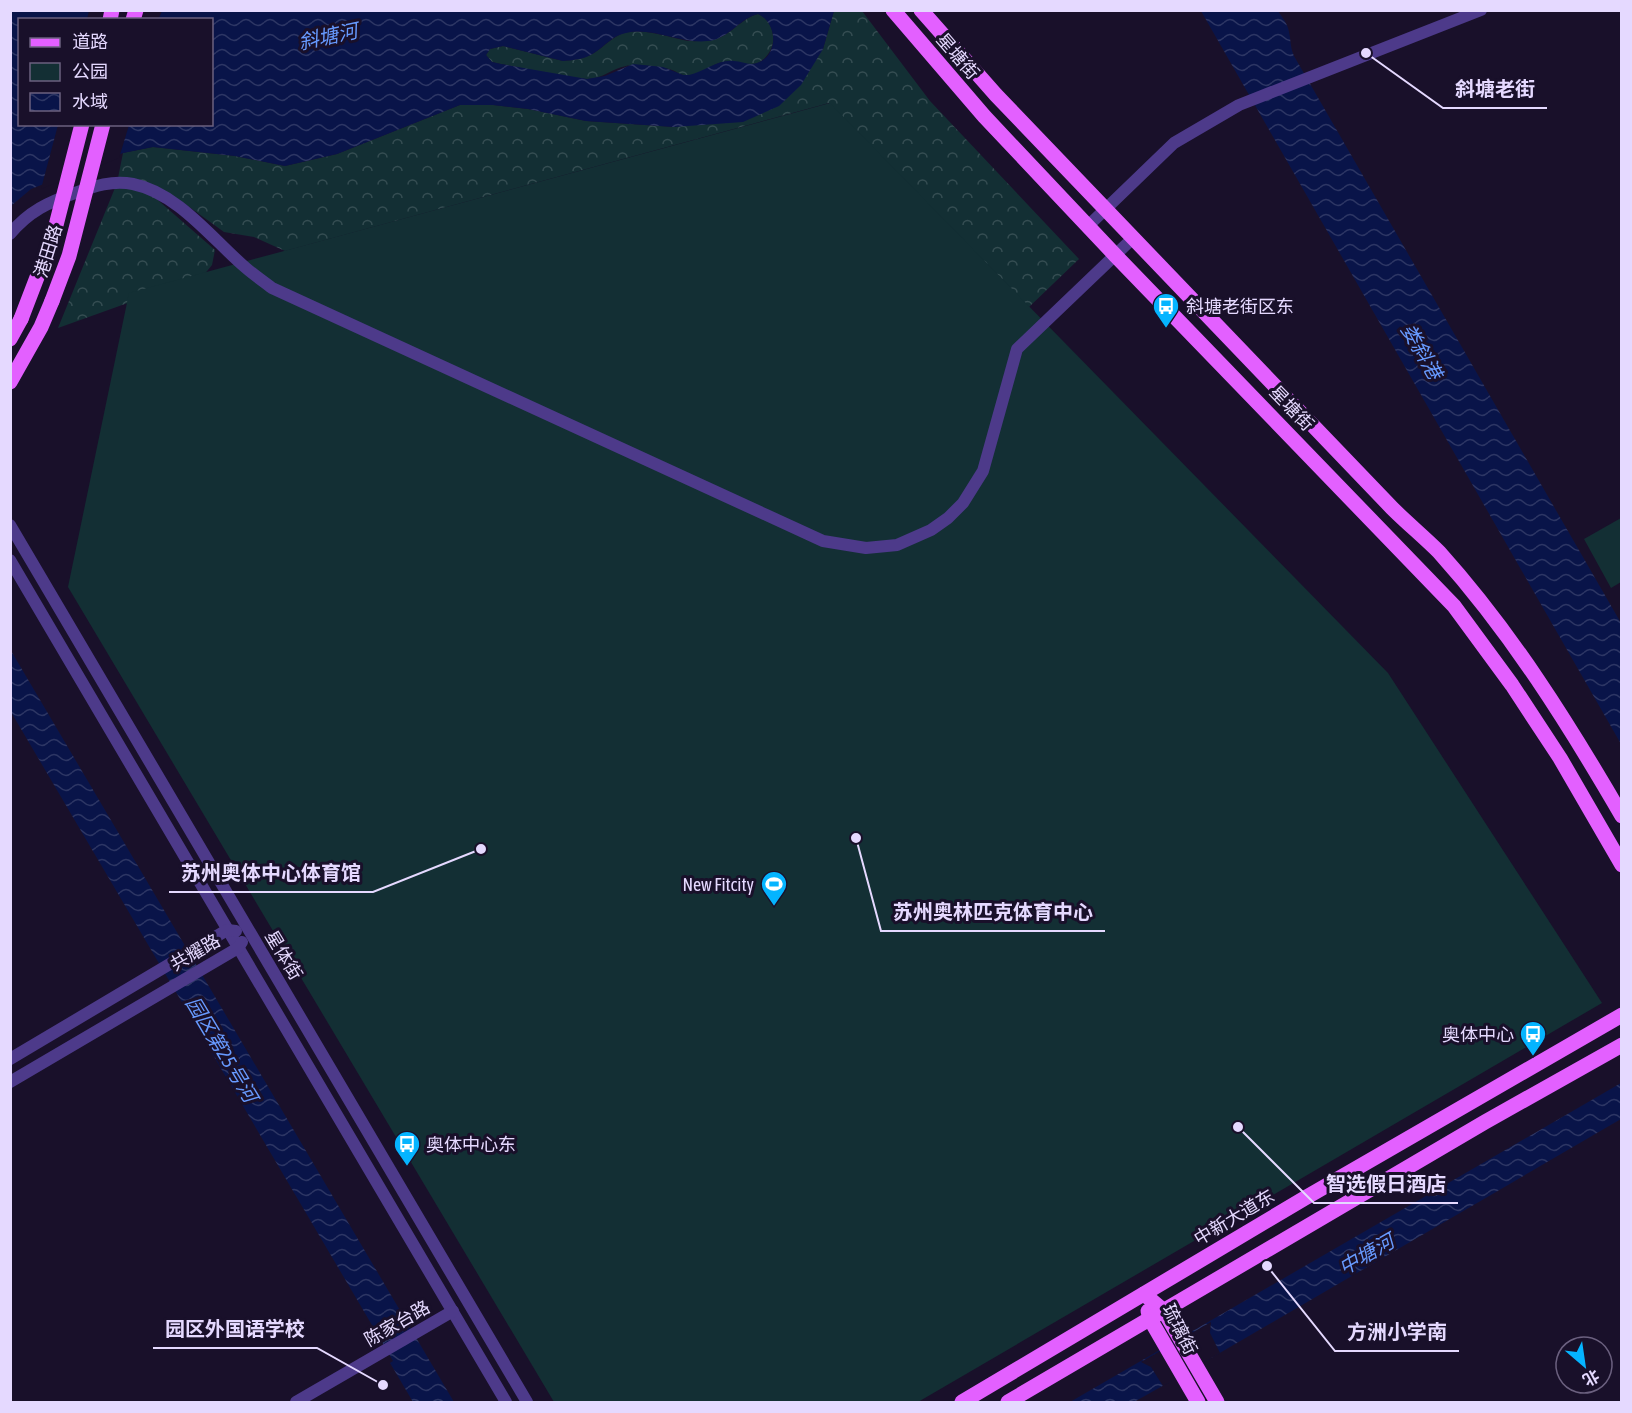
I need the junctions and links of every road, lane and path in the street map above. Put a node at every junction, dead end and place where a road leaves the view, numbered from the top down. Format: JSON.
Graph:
{"nodes":[{"id":1,"x":893,"y":10,"type":"edge"},
{"id":2,"x":1481,"y":10,"type":"edge"},
{"id":3,"x":925,"y":15,"type":"edge"},
{"id":4,"x":81,"y":126,"type":"edge"},
{"id":5,"x":102,"y":126,"type":"edge"},
{"id":6,"x":1106,"y":210,"type":"junction"},
{"id":7,"x":1088,"y":226,"type":"junction"},
{"id":8,"x":10,"y":234,"type":"edge"},
{"id":9,"x":1132,"y":239,"type":"junction"},
{"id":10,"x":1115,"y":255,"type":"junction"},
{"id":11,"x":10,"y":339,"type":"edge"},
{"id":12,"x":10,"y":382,"type":"edge"},
{"id":13,"x":10,"y":525,"type":"edge"},
{"id":14,"x":10,"y":560,"type":"edge"},
{"id":15,"x":1622,"y":816,"type":"edge"},
{"id":16,"x":1622,"y":865,"type":"edge"},
{"id":17,"x":228,"y":930,"type":"junction"},
{"id":18,"x":249,"y":931,"type":"junction"},
{"id":19,"x":238,"y":948,"type":"junction"},
{"id":20,"x":1622,"y":1015,"type":"edge"},
{"id":21,"x":1622,"y":1045,"type":"edge"},
{"id":22,"x":10,"y":1059,"type":"edge"},
{"id":23,"x":10,"y":1082,"type":"edge"},
{"id":24,"x":1144,"y":1294,"type":"junction"},
{"id":25,"x":453,"y":1311,"type":"junction"},
{"id":26,"x":1164,"y":1311,"type":"junction"},
{"id":27,"x":1150,"y":1319,"type":"junction"},
{"id":28,"x":296,"y":1402,"type":"edge"},
{"id":29,"x":506,"y":1402,"type":"edge"},
{"id":30,"x":527,"y":1402,"type":"edge"},
{"id":31,"x":962,"y":1402,"type":"edge"},
{"id":32,"x":1008,"y":1402,"type":"edge"},
{"id":33,"x":1198,"y":1402,"type":"edge"},
{"id":34,"x":1217,"y":1402,"type":"edge"}],
"edges":[{"from":1,"to":7,"type":"main road","name":"星塘街"},
{"from":2,"to":6,"type":"street"},
{"from":3,"to":6,"type":"main road","name":"星塘街"},
{"from":4,"to":11,"type":"main road","name":"港田路","bridge":true},
{"from":5,"to":12,"type":"main road","name":"港田路","bridge":true},
{"from":6,"to":7,"type":"street"},
{"from":6,"to":9,"type":"main road","name":"星塘街"},
{"from":7,"to":10,"type":"main road","name":"星塘街"},
{"from":8,"to":10,"type":"street"},
{"from":9,"to":10,"type":"street"},
{"from":9,"to":15,"type":"main road","name":"星塘街"},
{"from":10,"to":16,"type":"main road","name":"星塘街"},
{"from":13,"to":18,"type":"street","name":"星体街"},
{"from":14,"to":17,"type":"street","name":"星体街"},
{"from":17,"to":18,"type":"street","name":"共耀路"},
{"from":17,"to":19,"type":"street","name":"星体街"},
{"from":17,"to":22,"type":"street","name":"共耀路"},
{"from":18,"to":19,"type":"street","name":"共耀路"},
{"from":18,"to":30,"type":"street","name":"星体街"},
{"from":19,"to":23,"type":"street","name":"共耀路"},
{"from":19,"to":25,"type":"street","name":"星体街"},
{"from":20,"to":24,"type":"main road","name":"中新大道东"},
{"from":21,"to":26,"type":"main road"},
{"from":24,"to":26,"type":"main road","name":"琉璃街"},
{"from":24,"to":27,"type":"main road","name":"琉璃街"},
{"from":24,"to":31,"type":"main road","name":"中新大道东"},
{"from":25,"to":28,"type":"street","name":"陈家台路"},
{"from":25,"to":29,"type":"street","name":"星体街"},
{"from":26,"to":27,"type":"main road"},
{"from":26,"to":34,"type":"main road","name":"琉璃街"},
{"from":27,"to":32,"type":"main road"},
{"from":27,"to":33,"type":"main road","name":"琉璃街"}]}
